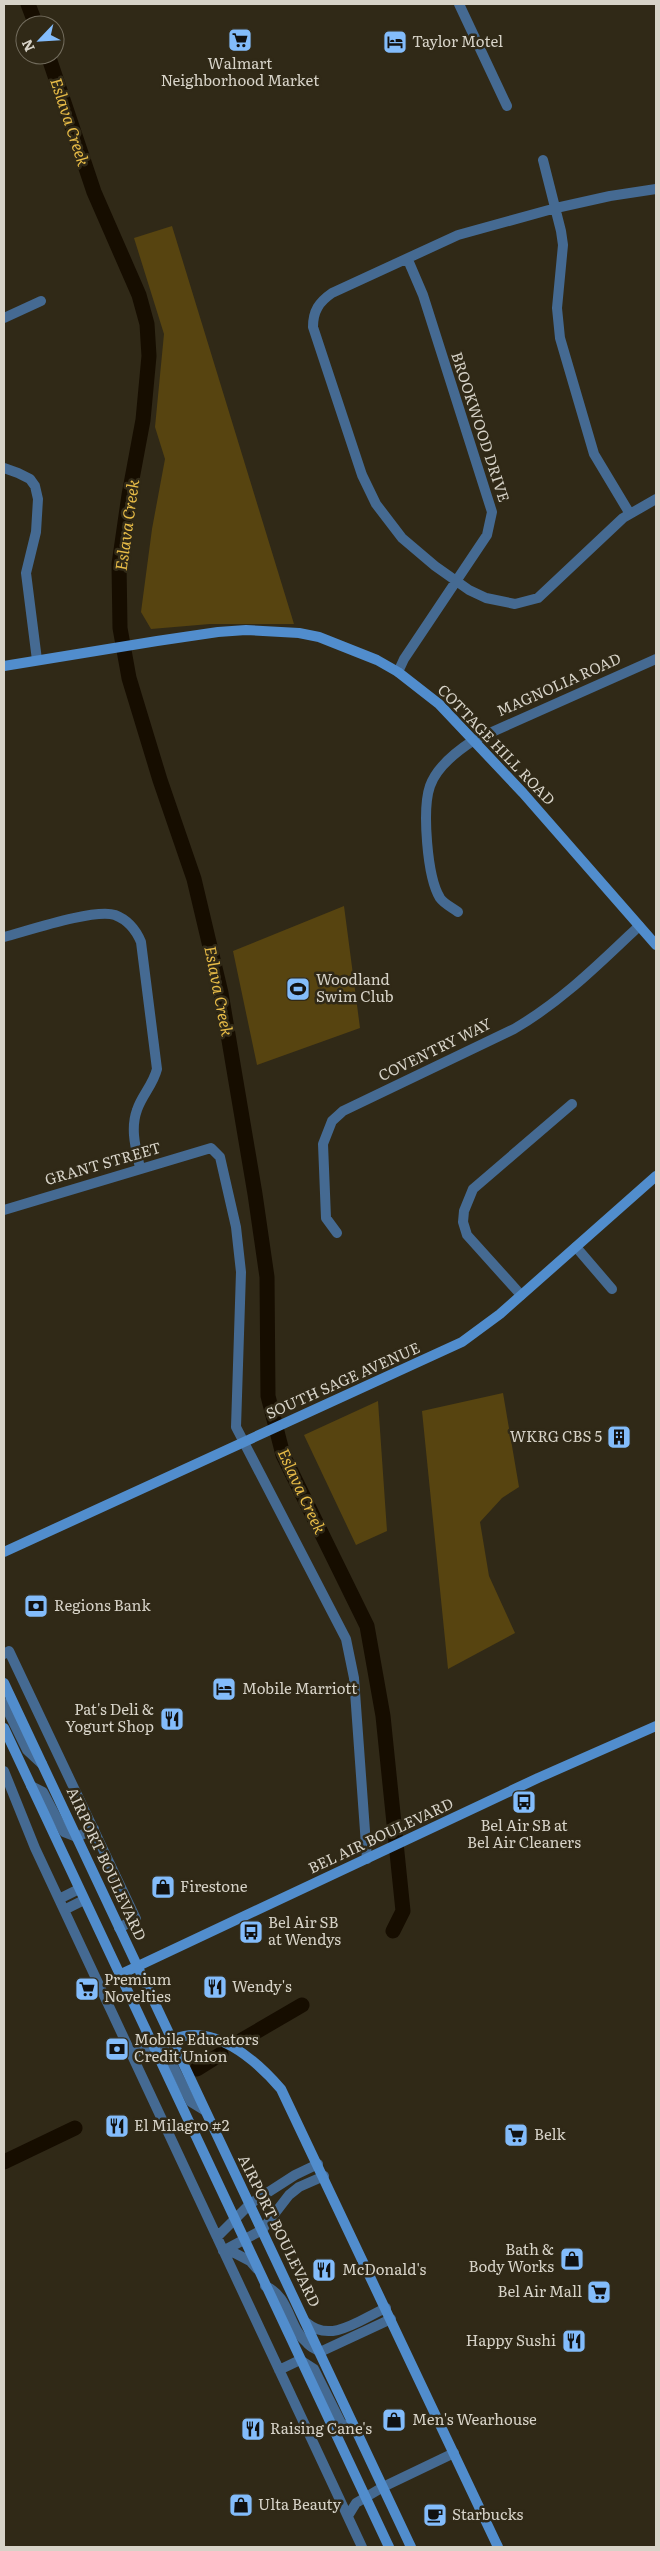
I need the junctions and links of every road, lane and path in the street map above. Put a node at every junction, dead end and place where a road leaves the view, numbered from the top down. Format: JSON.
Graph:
{"nodes":[{"id":1,"x":459,"y":4,"type":"edge"},
{"id":2,"x":507,"y":106,"type":"dead end"},
{"id":3,"x":543,"y":160,"type":"dead end"},
{"id":4,"x":656,"y":189,"type":"edge"},
{"id":5,"x":556,"y":208,"type":"junction"},
{"id":6,"x":408,"y":260,"type":"junction"},
{"id":7,"x":41,"y":301,"type":"dead end"},
{"id":8,"x":4,"y":318,"type":"edge"},
{"id":9,"x":4,"y":468,"type":"edge"},
{"id":10,"x":656,"y":499,"type":"edge"},
{"id":11,"x":630,"y":514,"type":"junction"},
{"id":12,"x":456,"y":581,"type":"junction"},
{"id":13,"x":656,"y":659,"type":"edge"},
{"id":14,"x":37,"y":660,"type":"junction"},
{"id":15,"x":4,"y":666,"type":"edge"},
{"id":16,"x":398,"y":672,"type":"junction"},
{"id":17,"x":474,"y":740,"type":"junction"},
{"id":18,"x":458,"y":912,"type":"dead end"},
{"id":19,"x":639,"y":926,"type":"junction"},
{"id":20,"x":4,"y":937,"type":"edge"},
{"id":21,"x":656,"y":945,"type":"edge"},
{"id":22,"x":572,"y":1104,"type":"dead end"},
{"id":23,"x":140,"y":1168,"type":"junction"},
{"id":24,"x":656,"y":1176,"type":"edge"},
{"id":25,"x":4,"y":1210,"type":"edge"},
{"id":26,"x":337,"y":1234,"type":"dead end"},
{"id":27,"x":576,"y":1247,"type":"junction"},
{"id":28,"x":612,"y":1288,"type":"dead end"},
{"id":29,"x":521,"y":1295,"type":"junction"},
{"id":30,"x":244,"y":1443,"type":"junction"},
{"id":31,"x":4,"y":1552,"type":"edge"},
{"id":32,"x":4,"y":1654,"type":"edge"},
{"id":33,"x":4,"y":1683,"type":"edge"},
{"id":34,"x":4,"y":1703,"type":"edge"},
{"id":35,"x":7,"y":1719,"type":"edge"},
{"id":36,"x":656,"y":1726,"type":"edge"},
{"id":37,"x":4,"y":1728,"type":"edge"},
{"id":38,"x":43,"y":1765,"type":"junction"},
{"id":39,"x":4,"y":1771,"type":"edge"},
{"id":40,"x":31,"y":1786,"type":"junction"},
{"id":41,"x":94,"y":1829,"type":"junction"},
{"id":42,"x":76,"y":1837,"type":"junction"},
{"id":43,"x":367,"y":1859,"type":"junction"},
{"id":44,"x":79,"y":1890,"type":"junction"},
{"id":45,"x":59,"y":1899,"type":"junction"},
{"id":46,"x":84,"y":1900,"type":"junction"},
{"id":47,"x":64,"y":1910,"type":"junction"},
{"id":48,"x":119,"y":1928,"type":"junction"},
{"id":49,"x":137,"y":1966,"type":"junction"},
{"id":50,"x":119,"y":1975,"type":"junction"},
{"id":51,"x":172,"y":2040,"type":"junction"},
{"id":52,"x":153,"y":2046,"type":"junction"},
{"id":53,"x":132,"y":2054,"type":"junction"},
{"id":54,"x":204,"y":2110,"type":"junction"},
{"id":55,"x":318,"y":2164,"type":"junction"},
{"id":56,"x":324,"y":2176,"type":"junction"},
{"id":57,"x":250,"y":2204,"type":"junction"},
{"id":58,"x":234,"y":2219,"type":"junction"},
{"id":59,"x":262,"y":2230,"type":"junction"},
{"id":60,"x":216,"y":2237,"type":"junction"},
{"id":61,"x":245,"y":2241,"type":"junction"},
{"id":62,"x":225,"y":2250,"type":"junction"},
{"id":63,"x":258,"y":2269,"type":"junction"},
{"id":64,"x":265,"y":2286,"type":"junction"},
{"id":65,"x":386,"y":2308,"type":"junction"},
{"id":66,"x":391,"y":2319,"type":"junction"},
{"id":67,"x":307,"y":2323,"type":"junction"},
{"id":68,"x":320,"y":2352,"type":"junction"},
{"id":69,"x":300,"y":2360,"type":"junction"},
{"id":70,"x":279,"y":2370,"type":"junction"},
{"id":71,"x":356,"y":2430,"type":"junction"},
{"id":72,"x":454,"y":2453,"type":"junction"},
{"id":73,"x":383,"y":2487,"type":"junction"},
{"id":74,"x":366,"y":2498,"type":"junction"},
{"id":75,"x":348,"y":2516,"type":"junction"},
{"id":76,"x":362,"y":2547,"type":"edge"},
{"id":77,"x":389,"y":2547,"type":"edge"},
{"id":78,"x":411,"y":2547,"type":"edge"},
{"id":79,"x":498,"y":2547,"type":"edge"}],
"edges":[{"from":1,"to":2,"type":"street"},
{"from":3,"to":5,"type":"street"},
{"from":4,"to":5,"type":"street"},
{"from":5,"to":6,"type":"street"},
{"from":5,"to":11,"type":"street"},
{"from":6,"to":12,"type":"street","name":"BROOKWOOD DRIVE"},
{"from":6,"to":12,"type":"street"},
{"from":7,"to":8,"type":"street"},
{"from":9,"to":14,"type":"street"},
{"from":10,"to":11,"type":"street"},
{"from":11,"to":12,"type":"street"},
{"from":12,"to":16,"type":"street","name":"BROOKWOOD DRIVE"},
{"from":13,"to":17,"type":"street","name":"MAGNOLIA ROAD"},
{"from":14,"to":15,"type":"street","name":"COTTAGE HILL ROAD"},
{"from":14,"to":16,"type":"street","name":"COTTAGE HILL ROAD"},
{"from":16,"to":17,"type":"street","name":"COTTAGE HILL ROAD"},
{"from":17,"to":18,"type":"street","name":"MAGNOLIA ROAD"},
{"from":17,"to":19,"type":"street","name":"COTTAGE HILL ROAD"},
{"from":19,"to":21,"type":"street","name":"COTTAGE HILL ROAD"},
{"from":19,"to":26,"type":"street","name":"COVENTRY WAY"},
{"from":20,"to":23,"type":"street"},
{"from":22,"to":29,"type":"street"},
{"from":23,"to":25,"type":"street","name":"GRANT STREET"},
{"from":23,"to":30,"type":"street","name":"GRANT STREET"},
{"from":24,"to":27,"type":"street","name":"SOUTH SAGE AVENUE"},
{"from":27,"to":28,"type":"street"},
{"from":27,"to":29,"type":"street","name":"SOUTH SAGE AVENUE"},
{"from":29,"to":30,"type":"street","name":"SOUTH SAGE AVENUE"},
{"from":30,"to":31,"type":"street","name":"SOUTH SAGE AVENUE"},
{"from":30,"to":43,"type":"street"},
{"from":32,"to":41,"type":"street"},
{"from":33,"to":38,"type":"street","name":"AIRPORT BOULEVARD"},
{"from":34,"to":35,"type":"street"},
{"from":35,"to":38,"type":"street"},
{"from":36,"to":43,"type":"street","name":"BEL AIR BOULEVARD"},
{"from":37,"to":40,"type":"street"},
{"from":38,"to":42,"type":"street","name":"AIRPORT BOULEVARD"},
{"from":39,"to":45,"type":"street"},
{"from":40,"to":42,"type":"street"},
{"from":40,"to":44,"type":"street"},
{"from":41,"to":42,"type":"street"},
{"from":41,"to":48,"type":"street"},
{"from":42,"to":48,"type":"street","name":"AIRPORT BOULEVARD"},
{"from":43,"to":49,"type":"street","name":"BEL AIR BOULEVARD"},
{"from":44,"to":45,"type":"street"},
{"from":44,"to":46,"type":"street"},
{"from":45,"to":47,"type":"street"},
{"from":46,"to":47,"type":"street"},
{"from":46,"to":50,"type":"street"},
{"from":47,"to":53,"type":"street"},
{"from":48,"to":49,"type":"street","name":"AIRPORT BOULEVARD"},
{"from":49,"to":50,"type":"street","name":"BEL AIR BOULEVARD"},
{"from":49,"to":51,"type":"street","name":"AIRPORT BOULEVARD"},
{"from":50,"to":52,"type":"street"},
{"from":51,"to":54,"type":"street","name":"AIRPORT BOULEVARD"},
{"from":51,"to":55,"type":"street"},
{"from":52,"to":53,"type":"street"},
{"from":52,"to":54,"type":"street"},
{"from":52,"to":58,"type":"street"},
{"from":53,"to":60,"type":"street"},
{"from":54,"to":57,"type":"street","name":"AIRPORT BOULEVARD"},
{"from":55,"to":56,"type":"street"},
{"from":55,"to":57,"type":"street"},
{"from":56,"to":59,"type":"street"},
{"from":56,"to":65,"type":"street"},
{"from":57,"to":58,"type":"street"},
{"from":57,"to":59,"type":"street","name":"AIRPORT BOULEVARD"},
{"from":58,"to":60,"type":"street"},
{"from":58,"to":61,"type":"street"},
{"from":59,"to":61,"type":"street"},
{"from":59,"to":67,"type":"street","name":"AIRPORT BOULEVARD"},
{"from":60,"to":62,"type":"street"},
{"from":61,"to":62,"type":"street"},
{"from":61,"to":63,"type":"street"},
{"from":62,"to":63,"type":"street"},
{"from":62,"to":70,"type":"street"},
{"from":63,"to":64,"type":"street"},
{"from":64,"to":68,"type":"street"},
{"from":64,"to":69,"type":"street"},
{"from":65,"to":66,"type":"street"},
{"from":65,"to":67,"type":"street"},
{"from":66,"to":68,"type":"street"},
{"from":66,"to":72,"type":"street"},
{"from":67,"to":68,"type":"street","name":"AIRPORT BOULEVARD"},
{"from":68,"to":71,"type":"street","name":"AIRPORT BOULEVARD"},
{"from":69,"to":70,"type":"street"},
{"from":69,"to":71,"type":"street"},
{"from":69,"to":74,"type":"street"},
{"from":70,"to":75,"type":"street"},
{"from":71,"to":73,"type":"street","name":"AIRPORT BOULEVARD"},
{"from":72,"to":73,"type":"street"},
{"from":72,"to":79,"type":"street"},
{"from":73,"to":74,"type":"street"},
{"from":73,"to":78,"type":"street","name":"AIRPORT BOULEVARD"},
{"from":74,"to":75,"type":"street"},
{"from":74,"to":77,"type":"street"},
{"from":75,"to":76,"type":"street"}]}
